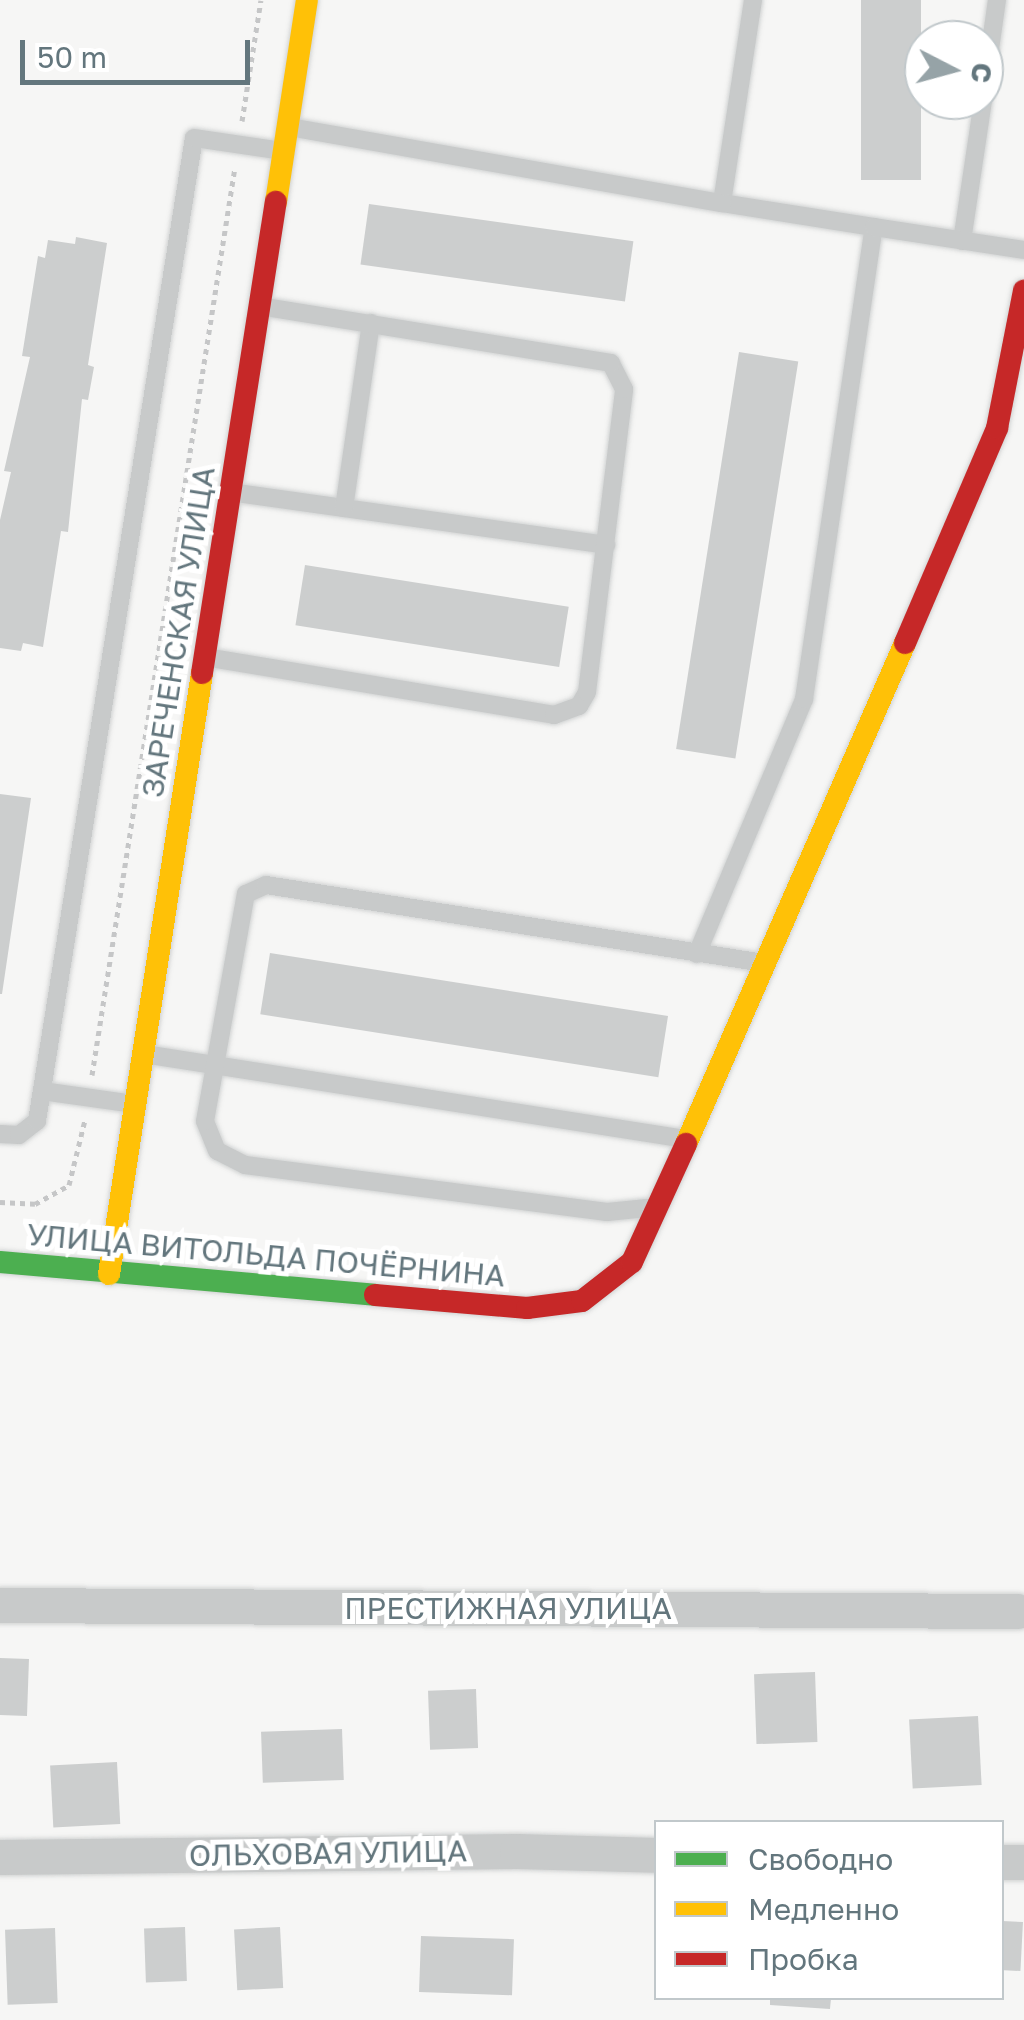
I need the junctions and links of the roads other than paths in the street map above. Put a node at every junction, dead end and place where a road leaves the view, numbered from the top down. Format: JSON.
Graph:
{"nodes":[{"id":1,"x":306,"y":0,"type":"edge"},
{"id":2,"x":754,"y":0,"type":"edge"},
{"id":3,"x":980,"y":120,"type":"edge"},
{"id":4,"x":287,"y":127,"type":"junction"},
{"id":5,"x":284,"y":151,"type":"junction"},
{"id":6,"x":722,"y":202,"type":"junction"},
{"id":7,"x":874,"y":227,"type":"junction"},
{"id":8,"x":962,"y":240,"type":"junction"},
{"id":9,"x":1024,"y":250,"type":"edge"},
{"id":10,"x":1024,"y":290,"type":"edge"},
{"id":11,"x":259,"y":306,"type":"junction"},
{"id":12,"x":371,"y":323,"type":"junction"},
{"id":13,"x":230,"y":492,"type":"junction"},
{"id":14,"x":344,"y":508,"type":"junction"},
{"id":15,"x":606,"y":545,"type":"junction"},
{"id":16,"x":204,"y":656,"type":"junction"},
{"id":17,"x":697,"y":954,"type":"junction"},
{"id":18,"x":770,"y":964,"type":"junction"},
{"id":19,"x":143,"y":1054,"type":"junction"},
{"id":20,"x":215,"y":1065,"type":"junction"},
{"id":21,"x":42,"y":1091,"type":"junction"},
{"id":22,"x":135,"y":1104,"type":"junction"},
{"id":23,"x":0,"y":1134,"type":"edge"},
{"id":24,"x":688,"y":1140,"type":"junction"},
{"id":25,"x":660,"y":1201,"type":"junction"},
{"id":26,"x":0,"y":1262,"type":"edge"},
{"id":27,"x":108,"y":1274,"type":"junction"},
{"id":28,"x":0,"y":1605,"type":"edge"},
{"id":29,"x":1017,"y":1611,"type":"dead end"},
{"id":30,"x":654,"y":1856,"type":"edge"},
{"id":31,"x":0,"y":1857,"type":"edge"}],
"edges":[{"from":1,"to":4,"type":"street","name":"ЗАРЕЧЕНСКАЯ УЛИЦА"},
{"from":2,"to":6,"type":"lane"},
{"from":3,"to":8,"type":"lane"},
{"from":4,"to":5,"type":"street","name":"ЗАРЕЧЕНСКАЯ УЛИЦА"},
{"from":4,"to":6,"type":"lane"},
{"from":5,"to":11,"type":"street","name":"ЗАРЕЧЕНСКАЯ УЛИЦА"},
{"from":5,"to":21,"type":"lane"},
{"from":6,"to":7,"type":"lane"},
{"from":7,"to":8,"type":"lane"},
{"from":7,"to":17,"type":"lane"},
{"from":8,"to":9,"type":"lane"},
{"from":10,"to":18,"type":"street","name":"УЛИЦА ВИТОЛЬДА ПОЧЁРНИНА"},
{"from":11,"to":12,"type":"lane"},
{"from":11,"to":13,"type":"street","name":"ЗАРЕЧЕНСКАЯ УЛИЦА"},
{"from":12,"to":14,"type":"lane"},
{"from":12,"to":15,"type":"lane"},
{"from":13,"to":14,"type":"lane"},
{"from":13,"to":16,"type":"street","name":"ЗАРЕЧЕНСКАЯ УЛИЦА"},
{"from":14,"to":15,"type":"lane"},
{"from":15,"to":16,"type":"lane"},
{"from":16,"to":19,"type":"street","name":"ЗАРЕЧЕНСКАЯ УЛИЦА"},
{"from":17,"to":18,"type":"lane"},
{"from":17,"to":20,"type":"lane"},
{"from":18,"to":24,"type":"street","name":"УЛИЦА ВИТОЛЬДА ПОЧЁРНИНА"},
{"from":19,"to":20,"type":"lane"},
{"from":19,"to":22,"type":"street","name":"ЗАРЕЧЕНСКАЯ УЛИЦА"},
{"from":20,"to":24,"type":"lane"},
{"from":20,"to":25,"type":"lane"},
{"from":21,"to":22,"type":"lane"},
{"from":21,"to":23,"type":"lane"},
{"from":22,"to":27,"type":"street","name":"ЗАРЕЧЕНСКАЯ УЛИЦА"},
{"from":24,"to":25,"type":"street","name":"УЛИЦА ВИТОЛЬДА ПОЧЁРНИНА"},
{"from":25,"to":27,"type":"street","name":"УЛИЦА ВИТОЛЬДА ПОЧЁРНИНА"},
{"from":26,"to":27,"type":"street","name":"УЛИЦА ВИТОЛЬДА ПОЧЁРНИНА"},
{"from":28,"to":29,"type":"street","name":"ПРЕСТИЖНАЯ УЛИЦА"},
{"from":30,"to":31,"type":"street","name":"ОЛЬХОВАЯ УЛИЦА"}]}
